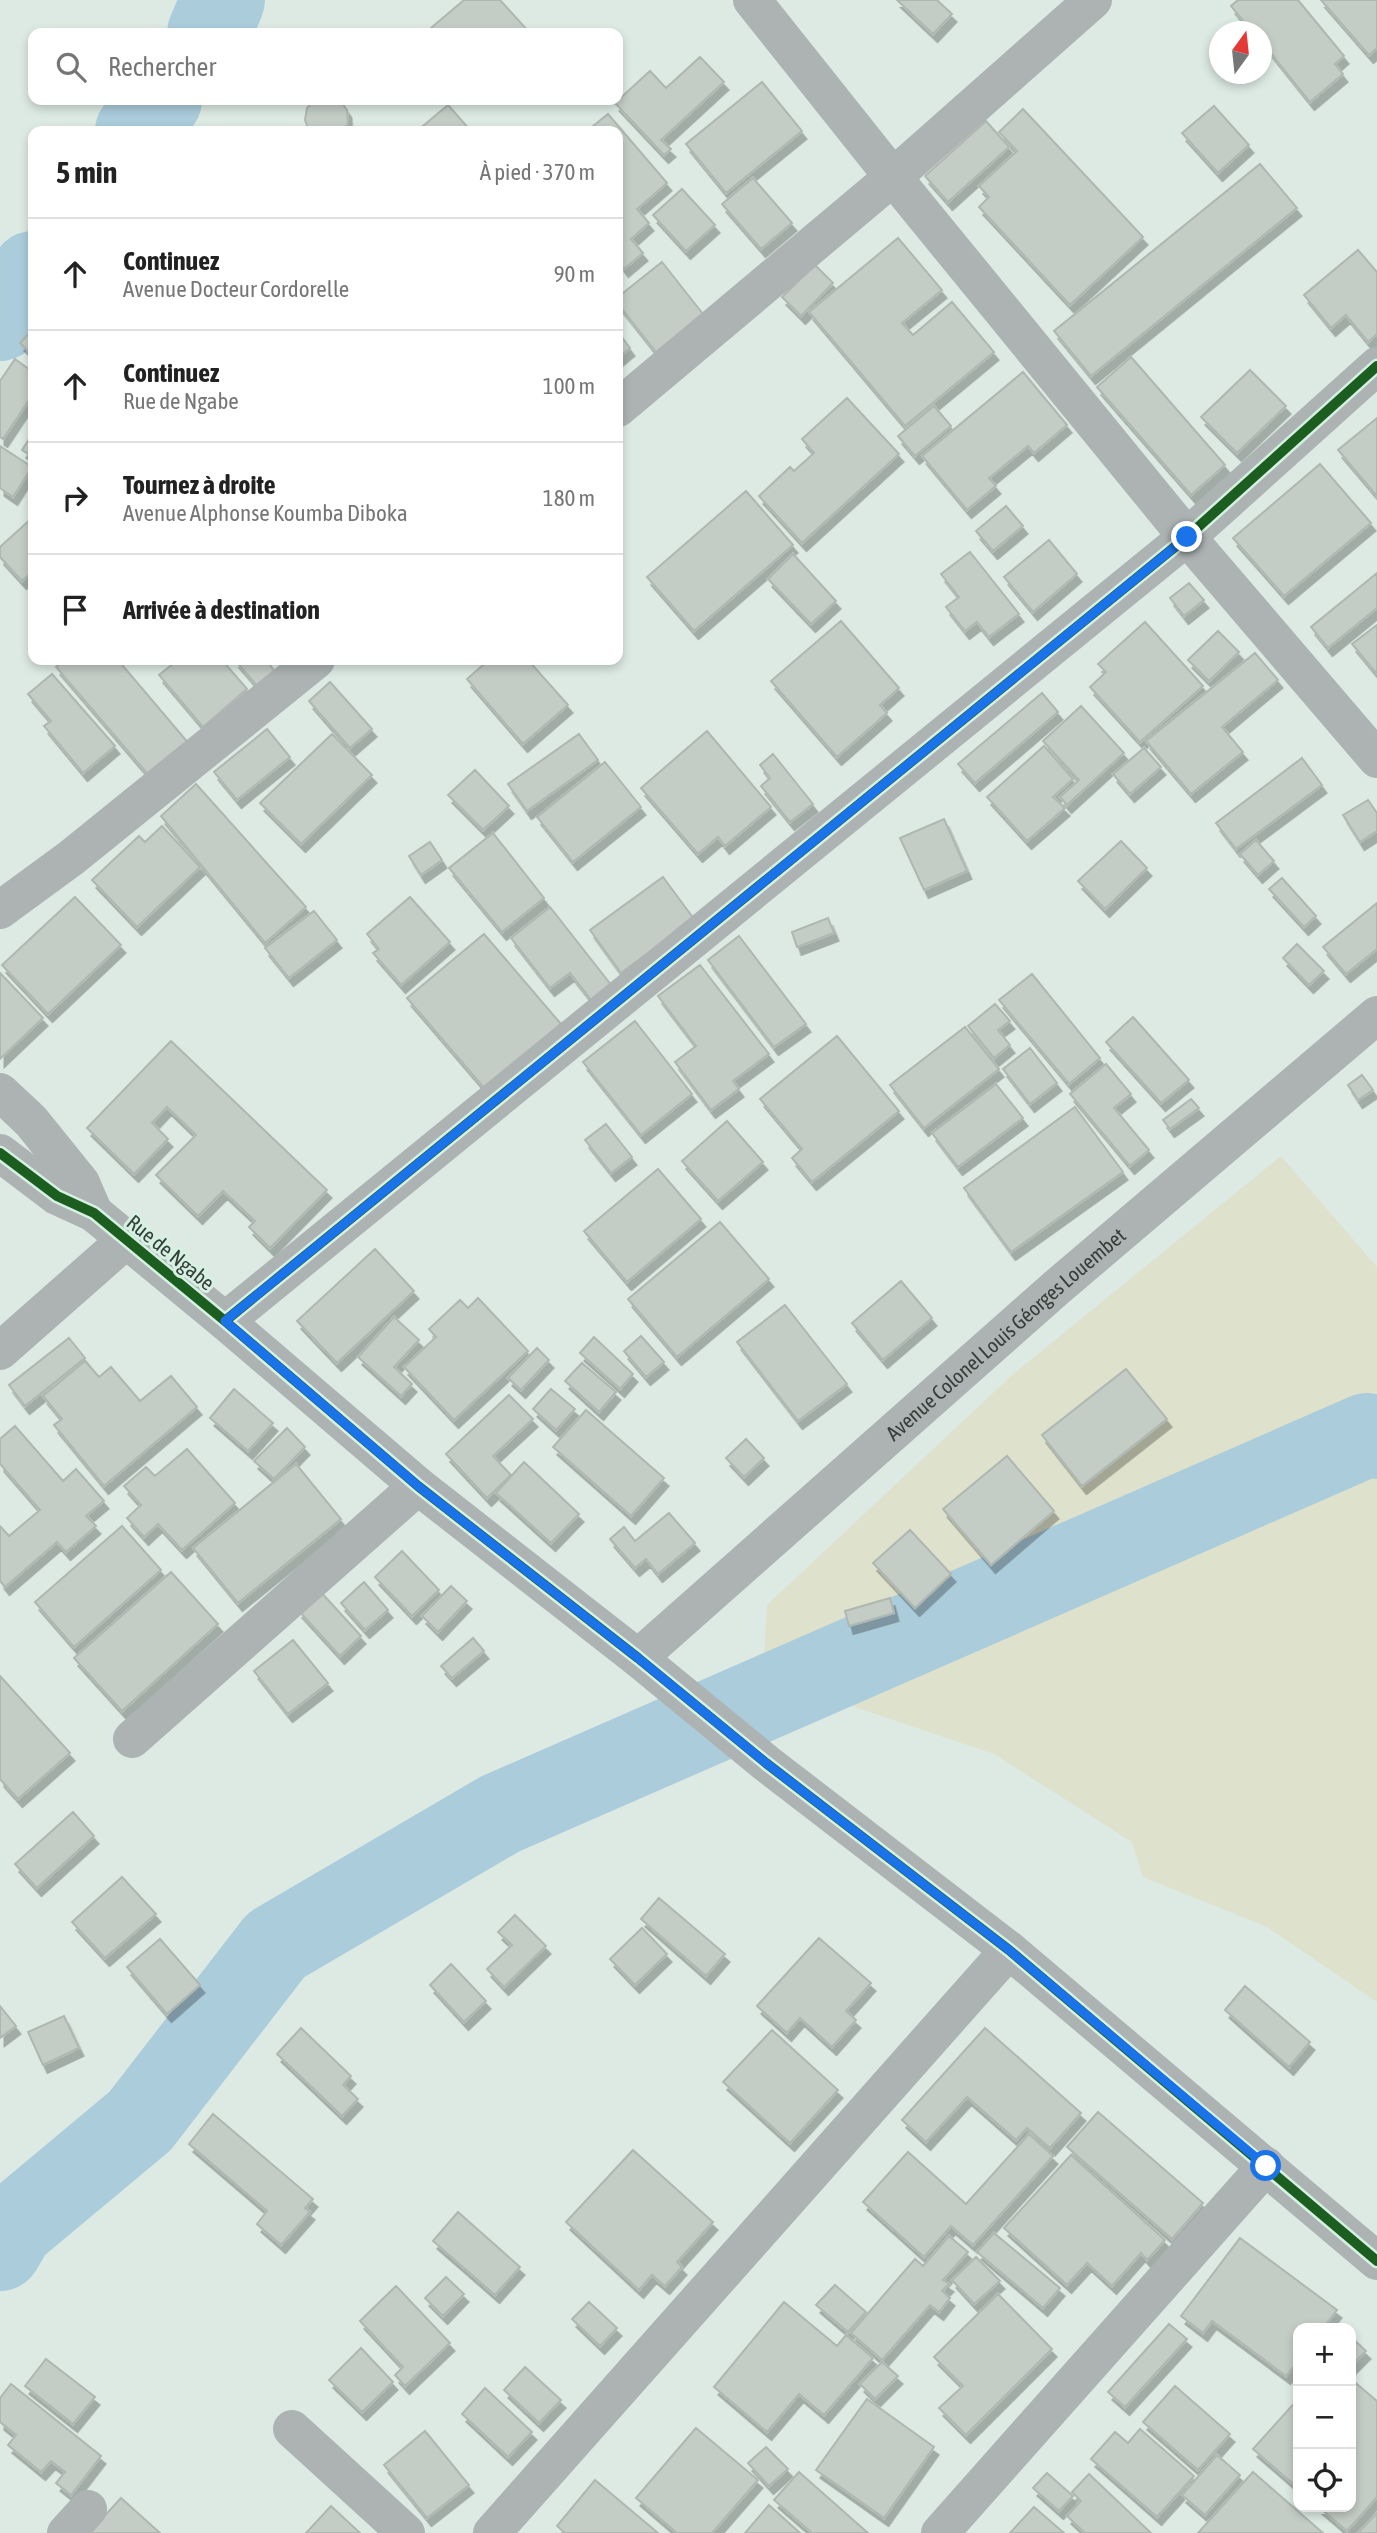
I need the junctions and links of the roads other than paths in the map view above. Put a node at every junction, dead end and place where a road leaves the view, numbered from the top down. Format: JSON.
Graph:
{"nodes":[{"id":1,"x":752,"y":0,"type":"edge"},
{"id":2,"x":1093,"y":0,"type":"edge"},
{"id":3,"x":893,"y":177,"type":"junction"},
{"id":4,"x":1377,"y":366,"type":"edge"},
{"id":5,"x":623,"y":404,"type":"edge"},
{"id":6,"x":1187,"y":537,"type":"junction"},
{"id":7,"x":310,"y":665,"type":"edge"},
{"id":8,"x":1377,"y":759,"type":"edge"},
{"id":9,"x":0,"y":910,"type":"edge"},
{"id":10,"x":1377,"y":1015,"type":"edge"},
{"id":11,"x":0,"y":1092,"type":"edge"},
{"id":12,"x":0,"y":1153,"type":"edge"},
{"id":13,"x":94,"y":1213,"type":"junction"},
{"id":14,"x":126,"y":1240,"type":"junction"},
{"id":15,"x":225,"y":1321,"type":"junction"},
{"id":16,"x":0,"y":1351,"type":"edge"},
{"id":17,"x":418,"y":1486,"type":"junction"},
{"id":18,"x":638,"y":1658,"type":"junction"},
{"id":19,"x":132,"y":1739,"type":"dead end"},
{"id":20,"x":1009,"y":1950,"type":"junction"},
{"id":21,"x":1266,"y":2166,"type":"junction"},
{"id":22,"x":1377,"y":2261,"type":"edge"},
{"id":23,"x":292,"y":2429,"type":"dead end"},
{"id":24,"x":406,"y":2533,"type":"edge"},
{"id":25,"x":492,"y":2533,"type":"edge"},
{"id":26,"x":940,"y":2533,"type":"edge"}],
"edges":[{"from":1,"to":3,"type":"street"},
{"from":2,"to":3,"type":"street"},
{"from":3,"to":5,"type":"street"},
{"from":3,"to":6,"type":"street"},
{"from":4,"to":6,"type":"street"},
{"from":6,"to":8,"type":"street"},
{"from":6,"to":15,"type":"street"},
{"from":7,"to":9,"type":"street"},
{"from":10,"to":18,"type":"street","name":"Avenue Colonel Louis Géorges Louembet"},
{"from":11,"to":13,"type":"street"},
{"from":12,"to":13,"type":"street","name":"Rue de Ngabe"},
{"from":13,"to":14,"type":"street","name":"Rue de Ngabe"},
{"from":14,"to":15,"type":"street","name":"Rue de Ngabe"},
{"from":14,"to":16,"type":"street"},
{"from":15,"to":17,"type":"street","name":"Rue de Ngabe"},
{"from":17,"to":18,"type":"street","name":"Rue de Ngabe"},
{"from":17,"to":19,"type":"street"},
{"from":18,"to":20,"type":"street","name":"Rue de Ngabe"},
{"from":20,"to":21,"type":"street","name":"Rue de Ngabe"},
{"from":20,"to":25,"type":"street"},
{"from":21,"to":22,"type":"street","name":"Rue de Ngabe"},
{"from":21,"to":26,"type":"street"},
{"from":23,"to":24,"type":"street"}]}
